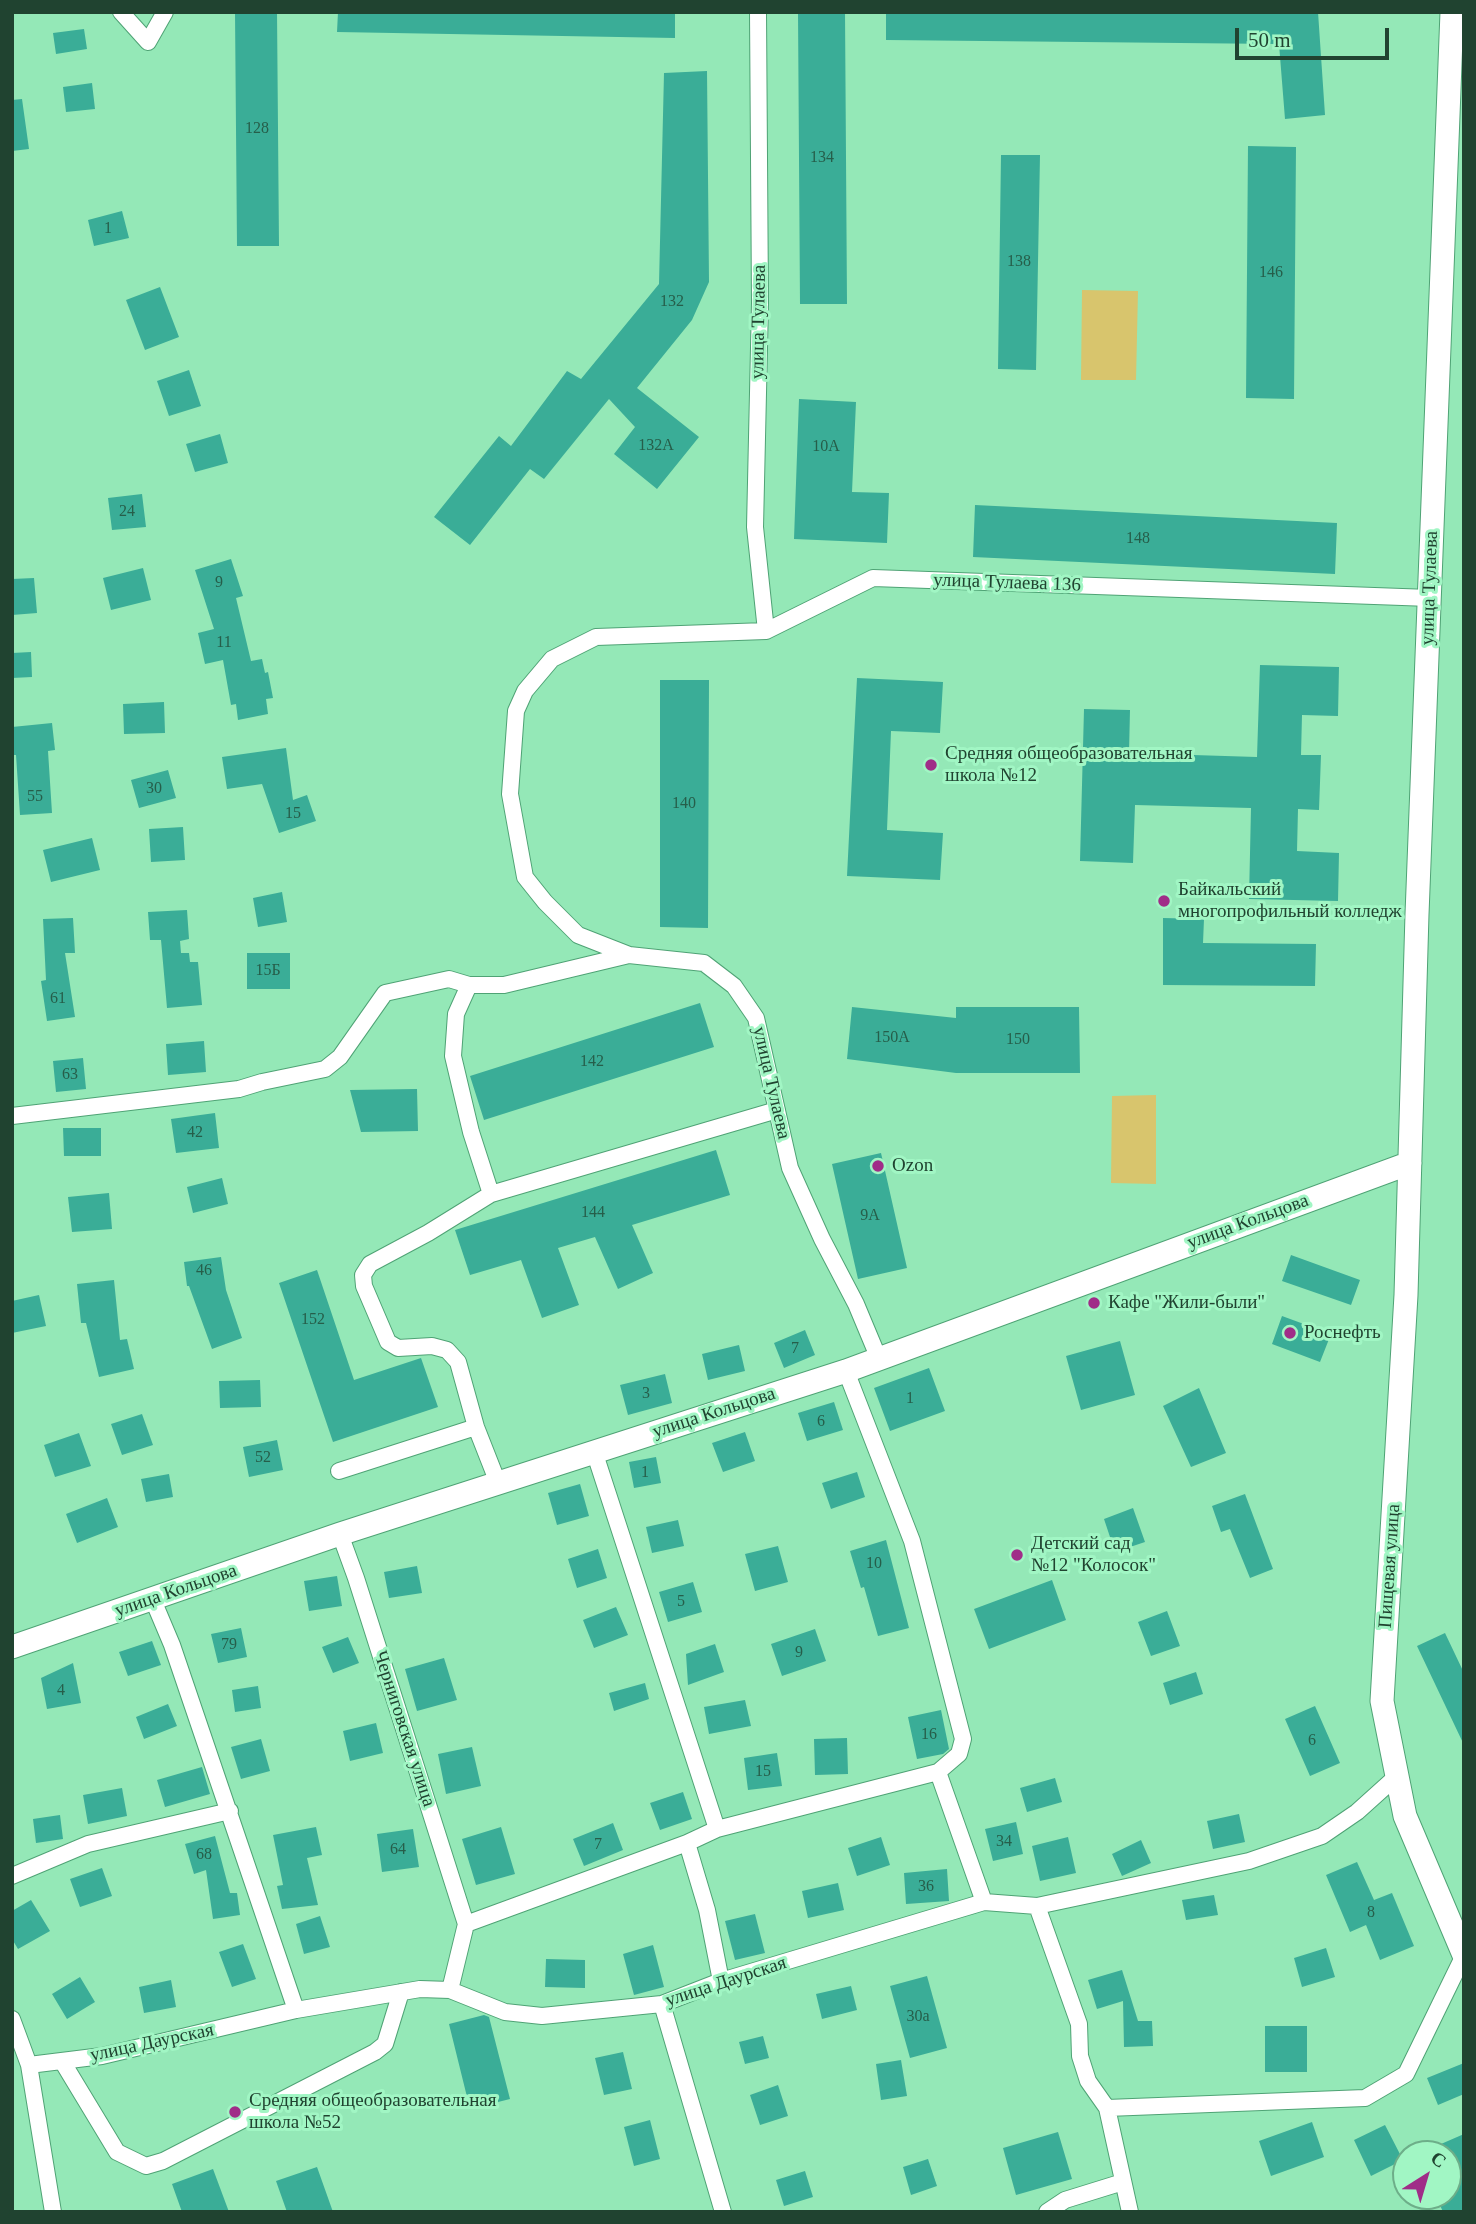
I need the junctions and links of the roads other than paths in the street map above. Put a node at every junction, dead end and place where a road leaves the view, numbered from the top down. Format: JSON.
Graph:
{"nodes":[{"id":1,"x":121,"y":12,"type":"edge"},
{"id":2,"x":165,"y":12,"type":"edge"},
{"id":3,"x":758,"y":12,"type":"edge"},
{"id":4,"x":1452,"y":12,"type":"edge"},
{"id":5,"x":1430,"y":598,"type":"junction"},
{"id":6,"x":766,"y":631,"type":"junction"},
{"id":7,"x":596,"y":637,"type":"joint"},
{"id":8,"x":629,"y":956,"type":"junction"},
{"id":9,"x":469,"y":985,"type":"junction"},
{"id":10,"x":777,"y":1110,"type":"junction"},
{"id":11,"x":12,"y":1116,"type":"edge"},
{"id":12,"x":1410,"y":1163,"type":"junction"},
{"id":13,"x":491,"y":1194,"type":"junction"},
{"id":14,"x":879,"y":1359,"type":"junction"},
{"id":15,"x":846,"y":1371,"type":"junction"},
{"id":16,"x":476,"y":1427,"type":"junction"},
{"id":17,"x":594,"y":1451,"type":"junction"},
{"id":18,"x":339,"y":1471,"type":"dead end"},
{"id":19,"x":498,"y":1483,"type":"junction"},
{"id":20,"x":340,"y":1534,"type":"junction"},
{"id":21,"x":153,"y":1600,"type":"junction"},
{"id":22,"x":12,"y":1647,"type":"edge"},
{"id":23,"x":938,"y":1772,"type":"junction"},
{"id":24,"x":1397,"y":1776,"type":"junction"},
{"id":25,"x":230,"y":1811,"type":"junction"},
{"id":26,"x":717,"y":1829,"type":"junction"},
{"id":27,"x":687,"y":1843,"type":"junction"},
{"id":28,"x":12,"y":1876,"type":"edge"},
{"id":29,"x":984,"y":1902,"type":"junction"},
{"id":30,"x":1037,"y":1906,"type":"junction"},
{"id":31,"x":466,"y":1924,"type":"junction"},
{"id":32,"x":1464,"y":1955,"type":"edge"},
{"id":33,"x":721,"y":1981,"type":"junction"},
{"id":34,"x":450,"y":1990,"type":"junction"},
{"id":35,"x":401,"y":1992,"type":"junction"},
{"id":36,"x":662,"y":2004,"type":"junction"},
{"id":37,"x":296,"y":2010,"type":"junction"},
{"id":38,"x":12,"y":2019,"type":"edge"},
{"id":39,"x":62,"y":2061,"type":"junction"},
{"id":40,"x":29,"y":2065,"type":"junction"},
{"id":41,"x":1107,"y":2108,"type":"junction"},
{"id":42,"x":1123,"y":2182,"type":"junction"},
{"id":43,"x":53,"y":2212,"type":"edge"},
{"id":44,"x":723,"y":2212,"type":"edge"},
{"id":45,"x":1047,"y":2212,"type":"edge"},
{"id":46,"x":1130,"y":2212,"type":"edge"}],
"edges":[{"from":1,"to":2,"type":"street"},
{"from":3,"to":6,"type":"street","name":"улица Тулаева"},
{"from":4,"to":5,"type":"main road","name":"улица Тулаева"},
{"from":5,"to":6,"type":"street","name":"улица Тулаева 136"},
{"from":5,"to":12,"type":"main road","name":"улица Тулаева"},
{"from":6,"to":7,"type":"street","name":"улица Тулаева 136"},
{"from":7,"to":8,"type":"street","name":"улица Тулаева"},
{"from":8,"to":9,"type":"street"},
{"from":8,"to":10,"type":"street","name":"улица Тулаева"},
{"from":9,"to":11,"type":"street"},
{"from":9,"to":13,"type":"street"},
{"from":10,"to":13,"type":"street"},
{"from":10,"to":14,"type":"street","name":"улица Тулаева"},
{"from":12,"to":14,"type":"main road","name":"улица Кольцова"},
{"from":12,"to":24,"type":"main road","name":"Пищевая улица"},
{"from":13,"to":16,"type":"street"},
{"from":14,"to":15,"type":"main road","name":"улица Кольцова"},
{"from":15,"to":17,"type":"main road","name":"улица Кольцова"},
{"from":15,"to":23,"type":"street"},
{"from":16,"to":18,"type":"street"},
{"from":16,"to":19,"type":"street"},
{"from":17,"to":19,"type":"main road","name":"улица Кольцова"},
{"from":17,"to":26,"type":"street"},
{"from":19,"to":20,"type":"main road","name":"улица Кольцова"},
{"from":20,"to":21,"type":"main road","name":"улица Кольцова"},
{"from":20,"to":31,"type":"street","name":"Черниговская улица"},
{"from":21,"to":22,"type":"main road","name":"улица Кольцова"},
{"from":21,"to":25,"type":"street"},
{"from":23,"to":26,"type":"street"},
{"from":23,"to":29,"type":"street"},
{"from":24,"to":30,"type":"street","name":"улица Даурская"},
{"from":24,"to":32,"type":"main road","name":"Пищевая улица"},
{"from":25,"to":28,"type":"street"},
{"from":25,"to":37,"type":"street"},
{"from":26,"to":27,"type":"street"},
{"from":27,"to":31,"type":"street"},
{"from":27,"to":33,"type":"street"},
{"from":29,"to":30,"type":"street","name":"улица Даурская"},
{"from":29,"to":33,"type":"street","name":"улица Даурская"},
{"from":30,"to":41,"type":"street"},
{"from":31,"to":34,"type":"street"},
{"from":32,"to":41,"type":"street"},
{"from":33,"to":36,"type":"street","name":"улица Даурская"},
{"from":34,"to":35,"type":"street","name":"улица Даурская"},
{"from":34,"to":36,"type":"street","name":"улица Даурская"},
{"from":35,"to":37,"type":"street","name":"улица Даурская"},
{"from":35,"to":39,"type":"street"},
{"from":36,"to":44,"type":"street"},
{"from":37,"to":39,"type":"street","name":"улица Даурская"},
{"from":38,"to":40,"type":"street"},
{"from":39,"to":40,"type":"street","name":"улица Даурская"},
{"from":40,"to":43,"type":"street"},
{"from":41,"to":42,"type":"street"},
{"from":42,"to":45,"type":"street"},
{"from":42,"to":46,"type":"street"}]}
